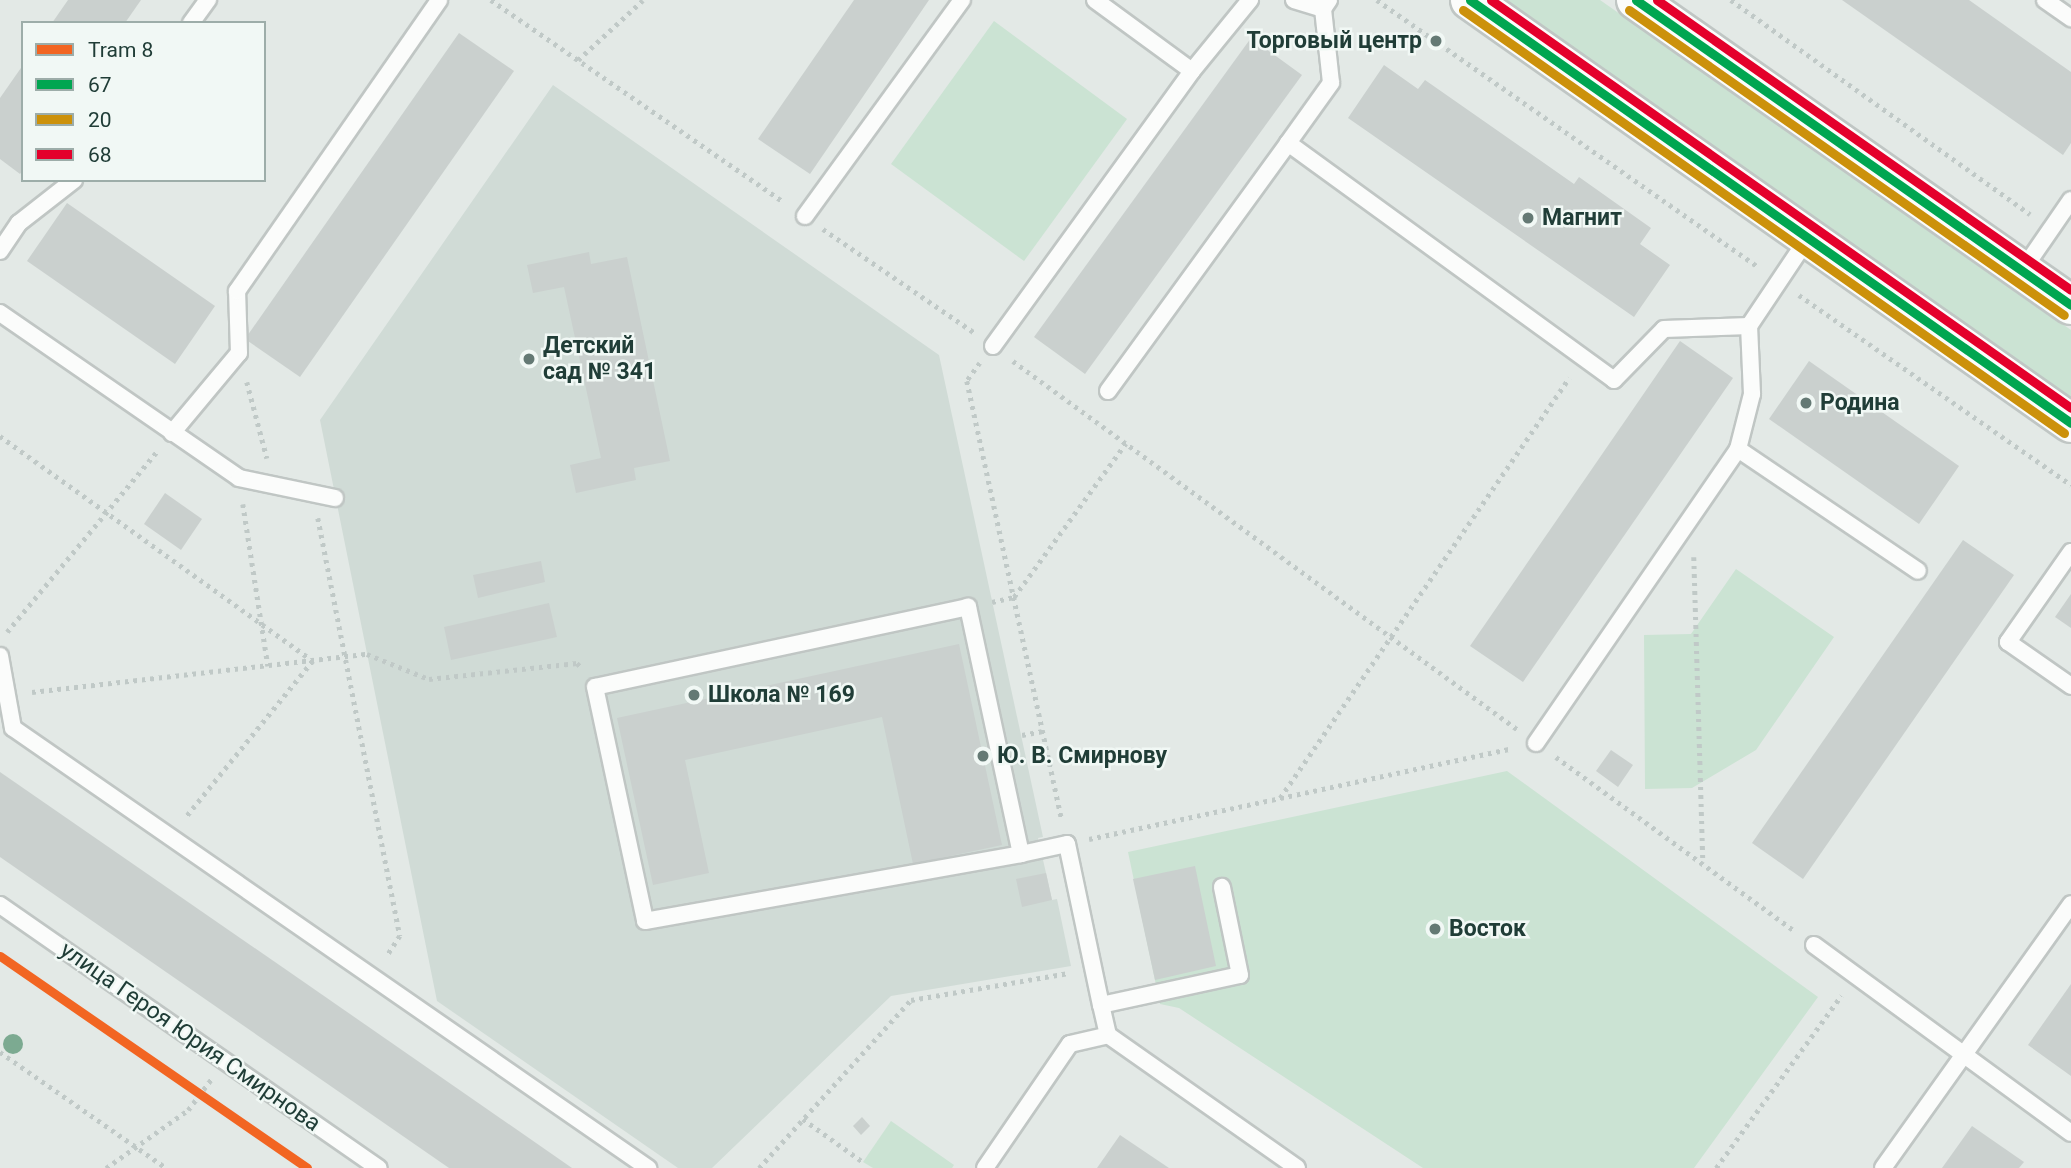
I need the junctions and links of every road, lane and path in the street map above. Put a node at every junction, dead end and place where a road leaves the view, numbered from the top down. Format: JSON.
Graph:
{"nodes":[{"id":1,"x":208,"y":0,"type":"edge"},
{"id":2,"x":439,"y":0,"type":"edge"},
{"id":3,"x":491,"y":0,"type":"edge"},
{"id":4,"x":643,"y":0,"type":"edge"},
{"id":5,"x":962,"y":0,"type":"edge"},
{"id":6,"x":1095,"y":0,"type":"edge"},
{"id":7,"x":1250,"y":0,"type":"edge"},
{"id":8,"x":1294,"y":0,"type":"edge"},
{"id":9,"x":1377,"y":0,"type":"edge"},
{"id":10,"x":1470,"y":0,"type":"edge"},
{"id":11,"x":1636,"y":0,"type":"edge"},
{"id":12,"x":1731,"y":0,"type":"edge"},
{"id":13,"x":2045,"y":0,"type":"edge"},
{"id":14,"x":1326,"y":4,"type":"edge"},
{"id":15,"x":2071,"y":18,"type":"edge"},
{"id":16,"x":192,"y":21,"type":"edge"},
{"id":17,"x":578,"y":60,"type":"junction"},
{"id":18,"x":1192,"y":71,"type":"junction"},
{"id":19,"x":1288,"y":143,"type":"junction"},
{"id":20,"x":72,"y":182,"type":"edge"},
{"id":21,"x":2071,"y":200,"type":"edge"},
{"id":22,"x":805,"y":216,"type":"junction"},
{"id":23,"x":2052,"y":229,"type":"junction"},
{"id":24,"x":1808,"y":238,"type":"junction"},
{"id":25,"x":0,"y":250,"type":"edge"},
{"id":26,"x":2022,"y":271,"type":"junction"},
{"id":27,"x":1779,"y":281,"type":"junction"},
{"id":28,"x":2071,"y":305,"type":"edge"},
{"id":29,"x":0,"y":313,"type":"edge"},
{"id":30,"x":1749,"y":326,"type":"junction"},
{"id":31,"x":993,"y":346,"type":"junction"},
{"id":32,"x":239,"y":353,"type":"junction"},
{"id":33,"x":1583,"y":357,"type":"junction"},
{"id":34,"x":1108,"y":391,"type":"dead end"},
{"id":35,"x":2071,"y":423,"type":"edge"},
{"id":36,"x":172,"y":433,"type":"junction"},
{"id":37,"x":0,"y":436,"type":"edge"},
{"id":38,"x":1126,"y":443,"type":"junction"},
{"id":39,"x":1738,"y":449,"type":"junction"},
{"id":40,"x":239,"y":478,"type":"junction"},
{"id":41,"x":2071,"y":485,"type":"edge"},
{"id":42,"x":275,"y":486,"type":"junction"},
{"id":43,"x":313,"y":493,"type":"junction"},
{"id":44,"x":335,"y":498,"type":"dead end"},
{"id":45,"x":107,"y":512,"type":"junction"},
{"id":46,"x":1693,"y":516,"type":"junction"},
{"id":47,"x":2071,"y":552,"type":"edge"},
{"id":48,"x":1918,"y":571,"type":"dead end"},
{"id":49,"x":1014,"y":597,"type":"junction"},
{"id":50,"x":993,"y":602,"type":"dead end"},
{"id":51,"x":262,"y":624,"type":"junction"},
{"id":52,"x":1391,"y":637,"type":"junction"},
{"id":53,"x":0,"y":641,"type":"edge"},
{"id":54,"x":345,"y":657,"type":"junction"},
{"id":55,"x":313,"y":661,"type":"junction"},
{"id":56,"x":1,"y":666,"type":"edge"},
{"id":57,"x":268,"y":666,"type":"junction"},
{"id":58,"x":2071,"y":686,"type":"edge"},
{"id":59,"x":595,"y":687,"type":"junction"},
{"id":60,"x":6,"y":695,"type":"junction"},
{"id":61,"x":1042,"y":731,"type":"junction"},
{"id":62,"x":1021,"y":735,"type":"dead end"},
{"id":63,"x":1536,"y":743,"type":"junction"},
{"id":64,"x":1280,"y":798,"type":"junction"},
{"id":65,"x":170,"y":837,"type":"junction"},
{"id":66,"x":1067,"y":844,"type":"junction"},
{"id":67,"x":1021,"y":854,"type":"junction"},
{"id":68,"x":1703,"y":864,"type":"junction"},
{"id":69,"x":1222,"y":887,"type":"dead end"},
{"id":70,"x":2071,"y":904,"type":"edge"},
{"id":71,"x":0,"y":905,"type":"edge"},
{"id":72,"x":1814,"y":945,"type":"joint"},
{"id":73,"x":1094,"y":969,"type":"junction"},
{"id":74,"x":1856,"y":976,"type":"junction"},
{"id":75,"x":373,"y":978,"type":"junction"},
{"id":76,"x":1101,"y":1005,"type":"junction"},
{"id":77,"x":1108,"y":1035,"type":"junction"},
{"id":78,"x":0,"y":1052,"type":"edge"},
{"id":79,"x":1962,"y":1053,"type":"junction"},
{"id":80,"x":224,"y":1061,"type":"junction"},
{"id":81,"x":803,"y":1119,"type":"junction"},
{"id":82,"x":2071,"y":1133,"type":"edge"},
{"id":83,"x":137,"y":1146,"type":"junction"},
{"id":84,"x":863,"y":1161,"type":"dead end"},
{"id":85,"x":106,"y":1168,"type":"edge"},
{"id":86,"x":166,"y":1168,"type":"edge"},
{"id":87,"x":379,"y":1168,"type":"edge"},
{"id":88,"x":648,"y":1168,"type":"edge"},
{"id":89,"x":758,"y":1168,"type":"edge"},
{"id":90,"x":985,"y":1168,"type":"edge"},
{"id":91,"x":1297,"y":1168,"type":"edge"},
{"id":92,"x":1716,"y":1168,"type":"edge"},
{"id":93,"x":1883,"y":1168,"type":"edge"}],
"edges":[{"from":1,"to":16,"type":"lane"},
{"from":2,"to":32,"type":"lane"},
{"from":3,"to":17,"type":"path"},
{"from":4,"to":17,"type":"path"},
{"from":5,"to":22,"type":"lane"},
{"from":6,"to":18,"type":"lane"},
{"from":7,"to":18,"type":"lane"},
{"from":8,"to":14,"type":"lane"},
{"from":9,"to":27,"type":"path"},
{"from":10,"to":24,"type":"main road"},
{"from":11,"to":26,"type":"main road"},
{"from":12,"to":23,"type":"path"},
{"from":13,"to":15,"type":"lane"},
{"from":14,"to":19,"type":"lane"},
{"from":17,"to":22,"type":"path"},
{"from":18,"to":31,"type":"lane"},
{"from":19,"to":33,"type":"lane"},
{"from":19,"to":34,"type":"lane"},
{"from":20,"to":25,"type":"lane"},
{"from":21,"to":23,"type":"lane"},
{"from":22,"to":31,"type":"path"},
{"from":23,"to":26,"type":"lane"},
{"from":24,"to":27,"type":"lane"},
{"from":24,"to":35,"type":"main road"},
{"from":26,"to":28,"type":"main road"},
{"from":27,"to":30,"type":"lane"},
{"from":27,"to":41,"type":"path"},
{"from":29,"to":36,"type":"lane"},
{"from":30,"to":33,"type":"lane"},
{"from":30,"to":39,"type":"lane"},
{"from":31,"to":38,"type":"path"},
{"from":31,"to":49,"type":"path"},
{"from":32,"to":36,"type":"lane"},
{"from":32,"to":42,"type":"path"},
{"from":33,"to":52,"type":"path"},
{"from":36,"to":40,"type":"lane"},
{"from":36,"to":45,"type":"path"},
{"from":37,"to":45,"type":"path"},
{"from":38,"to":49,"type":"path"},
{"from":38,"to":52,"type":"path"},
{"from":39,"to":46,"type":"lane"},
{"from":39,"to":48,"type":"lane"},
{"from":40,"to":42,"type":"lane"},
{"from":40,"to":51,"type":"path"},
{"from":42,"to":43,"type":"lane"},
{"from":43,"to":44,"type":"lane"},
{"from":43,"to":54,"type":"path"},
{"from":45,"to":51,"type":"path"},
{"from":45,"to":53,"type":"path"},
{"from":46,"to":63,"type":"lane"},
{"from":46,"to":68,"type":"path"},
{"from":47,"to":58,"type":"lane"},
{"from":49,"to":50,"type":"path"},
{"from":49,"to":61,"type":"path"},
{"from":51,"to":55,"type":"path"},
{"from":51,"to":57,"type":"path"},
{"from":52,"to":63,"type":"path"},
{"from":52,"to":64,"type":"path"},
{"from":54,"to":55,"type":"path"},
{"from":54,"to":59,"type":"path"},
{"from":54,"to":75,"type":"path"},
{"from":55,"to":57,"type":"path"},
{"from":55,"to":65,"type":"path"},
{"from":56,"to":60,"type":"lane"},
{"from":57,"to":60,"type":"path"},
{"from":59,"to":67,"type":"lane"},
{"from":59,"to":67,"type":"lane"},
{"from":60,"to":65,"type":"lane"},
{"from":61,"to":62,"type":"path"},
{"from":61,"to":66,"type":"path"},
{"from":63,"to":64,"type":"path"},
{"from":63,"to":68,"type":"path"},
{"from":64,"to":66,"type":"path"},
{"from":65,"to":75,"type":"lane"},
{"from":66,"to":67,"type":"lane"},
{"from":66,"to":73,"type":"lane"},
{"from":68,"to":72,"type":"path"},
{"from":69,"to":76,"type":"lane"},
{"from":70,"to":79,"type":"lane"},
{"from":71,"to":80,"type":"lane","name":"улица Героя Юрия Смирнова"},
{"from":72,"to":74,"type":"lane"},
{"from":73,"to":76,"type":"lane"},
{"from":73,"to":81,"type":"path"},
{"from":74,"to":79,"type":"lane"},
{"from":74,"to":92,"type":"path"},
{"from":75,"to":88,"type":"lane"},
{"from":76,"to":77,"type":"lane"},
{"from":77,"to":90,"type":"lane"},
{"from":77,"to":91,"type":"lane"},
{"from":78,"to":83,"type":"path"},
{"from":79,"to":82,"type":"lane"},
{"from":79,"to":93,"type":"lane"},
{"from":80,"to":83,"type":"path"},
{"from":80,"to":87,"type":"lane","name":"улица Героя Юрия Смирнова"},
{"from":81,"to":84,"type":"path"},
{"from":81,"to":89,"type":"path"},
{"from":83,"to":85,"type":"path"},
{"from":83,"to":86,"type":"path"}]}
